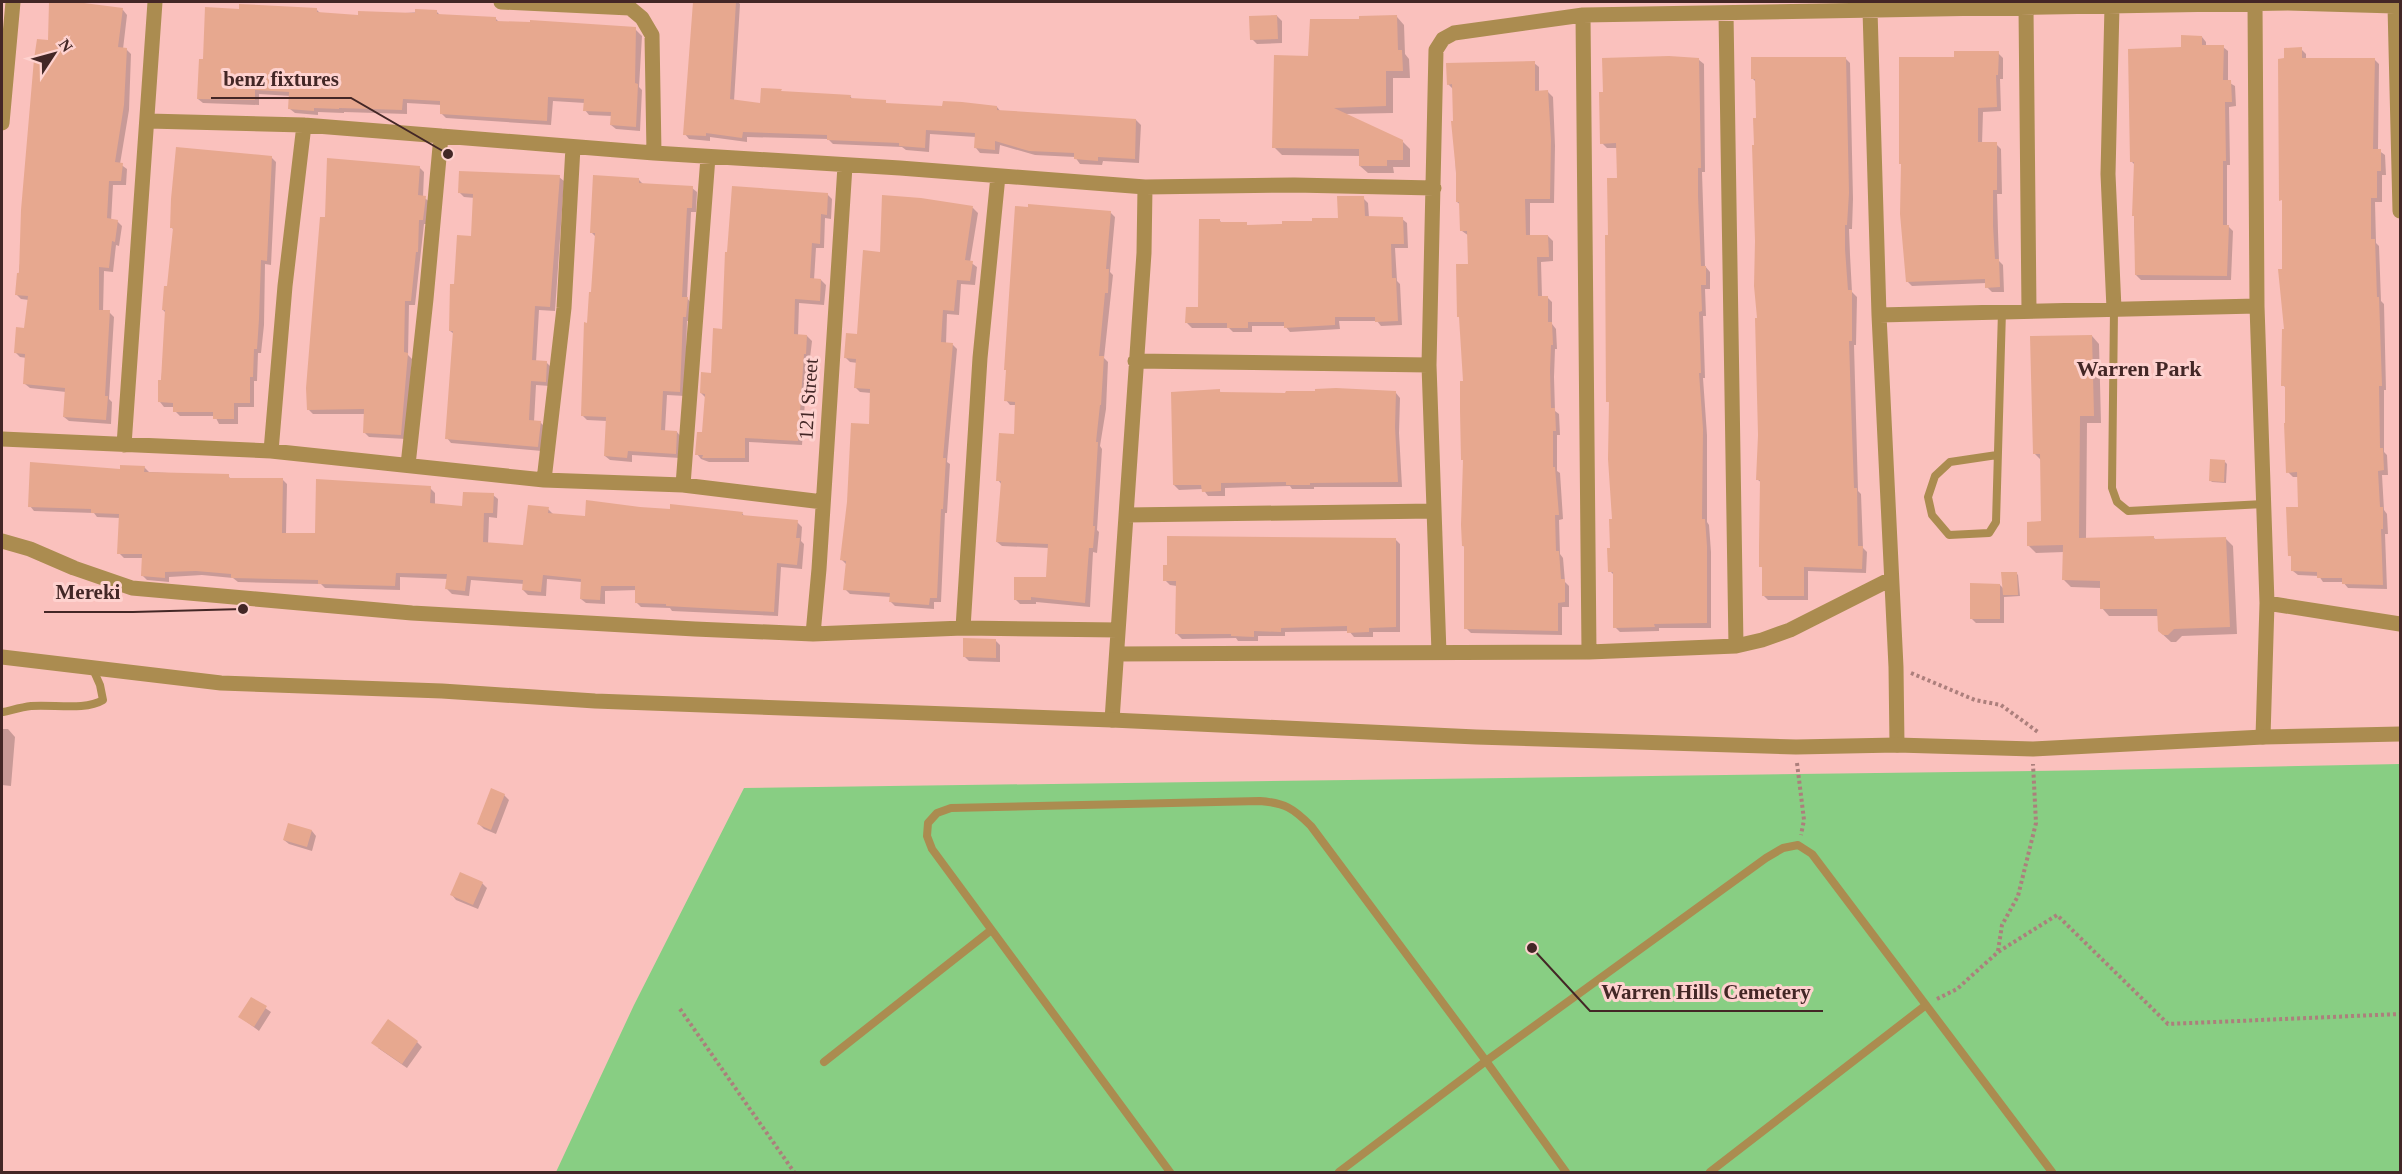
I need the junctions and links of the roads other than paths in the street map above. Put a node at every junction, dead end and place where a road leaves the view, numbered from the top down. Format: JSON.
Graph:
{"nodes":[{"id":1,"x":13,"y":2,"type":"edge"},
{"id":2,"x":155,"y":2,"type":"edge"},
{"id":3,"x":501,"y":2,"type":"edge"},
{"id":4,"x":2255,"y":4,"type":"junction"},
{"id":5,"x":2112,"y":6,"type":"junction"},
{"id":6,"x":2398,"y":6,"type":"edge"},
{"id":7,"x":2026,"y":8,"type":"junction"},
{"id":8,"x":1869,"y":10,"type":"junction"},
{"id":9,"x":1726,"y":13,"type":"junction"},
{"id":10,"x":1583,"y":15,"type":"junction"},
{"id":11,"x":148,"y":121,"type":"junction"},
{"id":12,"x":2,"y":123,"type":"edge"},
{"id":13,"x":304,"y":126,"type":"junction"},
{"id":14,"x":441,"y":136,"type":"junction"},
{"id":15,"x":573,"y":147,"type":"junction"},
{"id":16,"x":654,"y":153,"type":"junction"},
{"id":17,"x":2399,"y":156,"type":"edge"},
{"id":18,"x":708,"y":157,"type":"junction"},
{"id":19,"x":845,"y":166,"type":"junction"},
{"id":20,"x":998,"y":176,"type":"junction"},
{"id":21,"x":1145,"y":188,"type":"junction"},
{"id":22,"x":1434,"y":188,"type":"junction"},
{"id":23,"x":2400,"y":211,"type":"edge"},
{"id":24,"x":2258,"y":306,"type":"junction"},
{"id":25,"x":2114,"y":309,"type":"junction"},
{"id":26,"x":2002,"y":311,"type":"junction"},
{"id":27,"x":2029,"y":311,"type":"junction"},
{"id":28,"x":1879,"y":315,"type":"junction"},
{"id":29,"x":1135,"y":362,"type":"junction"},
{"id":30,"x":1430,"y":365,"type":"junction"},
{"id":31,"x":2,"y":439,"type":"edge"},
{"id":32,"x":124,"y":445,"type":"junction"},
{"id":33,"x":271,"y":451,"type":"junction"},
{"id":34,"x":1997,"y":455,"type":"junction"},
{"id":35,"x":408,"y":465,"type":"junction"},
{"id":36,"x":544,"y":480,"type":"junction"},
{"id":37,"x":683,"y":485,"type":"junction"},
{"id":38,"x":823,"y":502,"type":"junction"},
{"id":39,"x":2264,"y":504,"type":"junction"},
{"id":40,"x":1434,"y":511,"type":"junction"},
{"id":41,"x":1126,"y":514,"type":"junction"},
{"id":42,"x":2,"y":541,"type":"edge"},
{"id":43,"x":1891,"y":579,"type":"junction"},
{"id":44,"x":2267,"y":603,"type":"junction"},
{"id":45,"x":2400,"y":624,"type":"edge"},
{"id":46,"x":963,"y":628,"type":"junction"},
{"id":47,"x":1118,"y":630,"type":"junction"},
{"id":48,"x":813,"y":634,"type":"junction"},
{"id":49,"x":1736,"y":646,"type":"junction"},
{"id":50,"x":1589,"y":651,"type":"junction"},
{"id":51,"x":1439,"y":653,"type":"junction"},
{"id":52,"x":1117,"y":654,"type":"junction"},
{"id":53,"x":2,"y":657,"type":"edge"},
{"id":54,"x":92,"y":666,"type":"junction"},
{"id":55,"x":3,"y":712,"type":"edge"},
{"id":56,"x":1112,"y":720,"type":"junction"},
{"id":57,"x":2400,"y":734,"type":"edge"},
{"id":58,"x":2263,"y":737,"type":"junction"},
{"id":59,"x":1897,"y":745,"type":"junction"},
{"id":60,"x":990,"y":931,"type":"junction"},
{"id":61,"x":1926,"y":1005,"type":"junction"},
{"id":62,"x":1486,"y":1061,"type":"junction"},
{"id":63,"x":824,"y":1062,"type":"dead end"},
{"id":64,"x":1170,"y":1173,"type":"edge"},
{"id":65,"x":1339,"y":1173,"type":"edge"},
{"id":66,"x":1566,"y":1173,"type":"edge"},
{"id":67,"x":1710,"y":1173,"type":"edge"},
{"id":68,"x":2052,"y":1173,"type":"edge"}],
"edges":[{"from":1,"to":12,"type":"street"},
{"from":2,"to":11,"type":"street"},
{"from":3,"to":16,"type":"street"},
{"from":4,"to":5,"type":"street"},
{"from":4,"to":6,"type":"street"},
{"from":4,"to":24,"type":"street"},
{"from":5,"to":7,"type":"street"},
{"from":5,"to":25,"type":"street"},
{"from":6,"to":17,"type":"street"},
{"from":7,"to":8,"type":"street"},
{"from":7,"to":27,"type":"street"},
{"from":8,"to":9,"type":"street"},
{"from":8,"to":28,"type":"street"},
{"from":9,"to":10,"type":"street"},
{"from":9,"to":49,"type":"street"},
{"from":10,"to":22,"type":"street"},
{"from":10,"to":50,"type":"street"},
{"from":11,"to":13,"type":"street"},
{"from":11,"to":32,"type":"street"},
{"from":13,"to":14,"type":"street"},
{"from":13,"to":33,"type":"street"},
{"from":14,"to":15,"type":"street"},
{"from":14,"to":35,"type":"street"},
{"from":15,"to":16,"type":"street"},
{"from":15,"to":36,"type":"street"},
{"from":16,"to":18,"type":"street"},
{"from":17,"to":23,"type":"street"},
{"from":18,"to":19,"type":"street"},
{"from":18,"to":37,"type":"street"},
{"from":19,"to":20,"type":"street"},
{"from":19,"to":38,"type":"street","name":"121 Street"},
{"from":20,"to":21,"type":"street"},
{"from":20,"to":46,"type":"street"},
{"from":21,"to":22,"type":"street"},
{"from":21,"to":29,"type":"street"},
{"from":22,"to":30,"type":"street"},
{"from":24,"to":25,"type":"street"},
{"from":24,"to":39,"type":"street"},
{"from":25,"to":27,"type":"street"},
{"from":25,"to":39,"type":"lane"},
{"from":26,"to":27,"type":"street"},
{"from":26,"to":28,"type":"street"},
{"from":26,"to":34,"type":"lane"},
{"from":28,"to":43,"type":"street"},
{"from":29,"to":30,"type":"street"},
{"from":29,"to":41,"type":"street"},
{"from":30,"to":40,"type":"street"},
{"from":31,"to":32,"type":"street"},
{"from":32,"to":33,"type":"street"},
{"from":33,"to":35,"type":"street"},
{"from":34,"to":34,"type":"lane"},
{"from":35,"to":36,"type":"street"},
{"from":36,"to":37,"type":"street"},
{"from":37,"to":38,"type":"street"},
{"from":38,"to":48,"type":"street","name":"121 Street"},
{"from":39,"to":44,"type":"street"},
{"from":40,"to":41,"type":"street"},
{"from":40,"to":51,"type":"street"},
{"from":41,"to":47,"type":"street"},
{"from":42,"to":48,"type":"street"},
{"from":43,"to":49,"type":"street"},
{"from":43,"to":59,"type":"street"},
{"from":44,"to":45,"type":"street"},
{"from":44,"to":58,"type":"street"},
{"from":46,"to":47,"type":"street"},
{"from":46,"to":48,"type":"street"},
{"from":47,"to":52,"type":"street"},
{"from":49,"to":50,"type":"street"},
{"from":50,"to":51,"type":"street"},
{"from":51,"to":52,"type":"street"},
{"from":52,"to":56,"type":"street"},
{"from":53,"to":54,"type":"street"},
{"from":54,"to":55,"type":"lane"},
{"from":54,"to":56,"type":"street"},
{"from":56,"to":59,"type":"street"},
{"from":57,"to":58,"type":"street"},
{"from":58,"to":59,"type":"street"},
{"from":60,"to":62,"type":"lane"},
{"from":60,"to":63,"type":"lane"},
{"from":60,"to":64,"type":"lane"},
{"from":61,"to":62,"type":"lane"},
{"from":61,"to":67,"type":"lane"},
{"from":61,"to":68,"type":"lane"},
{"from":62,"to":65,"type":"lane"},
{"from":62,"to":66,"type":"lane"}]}
